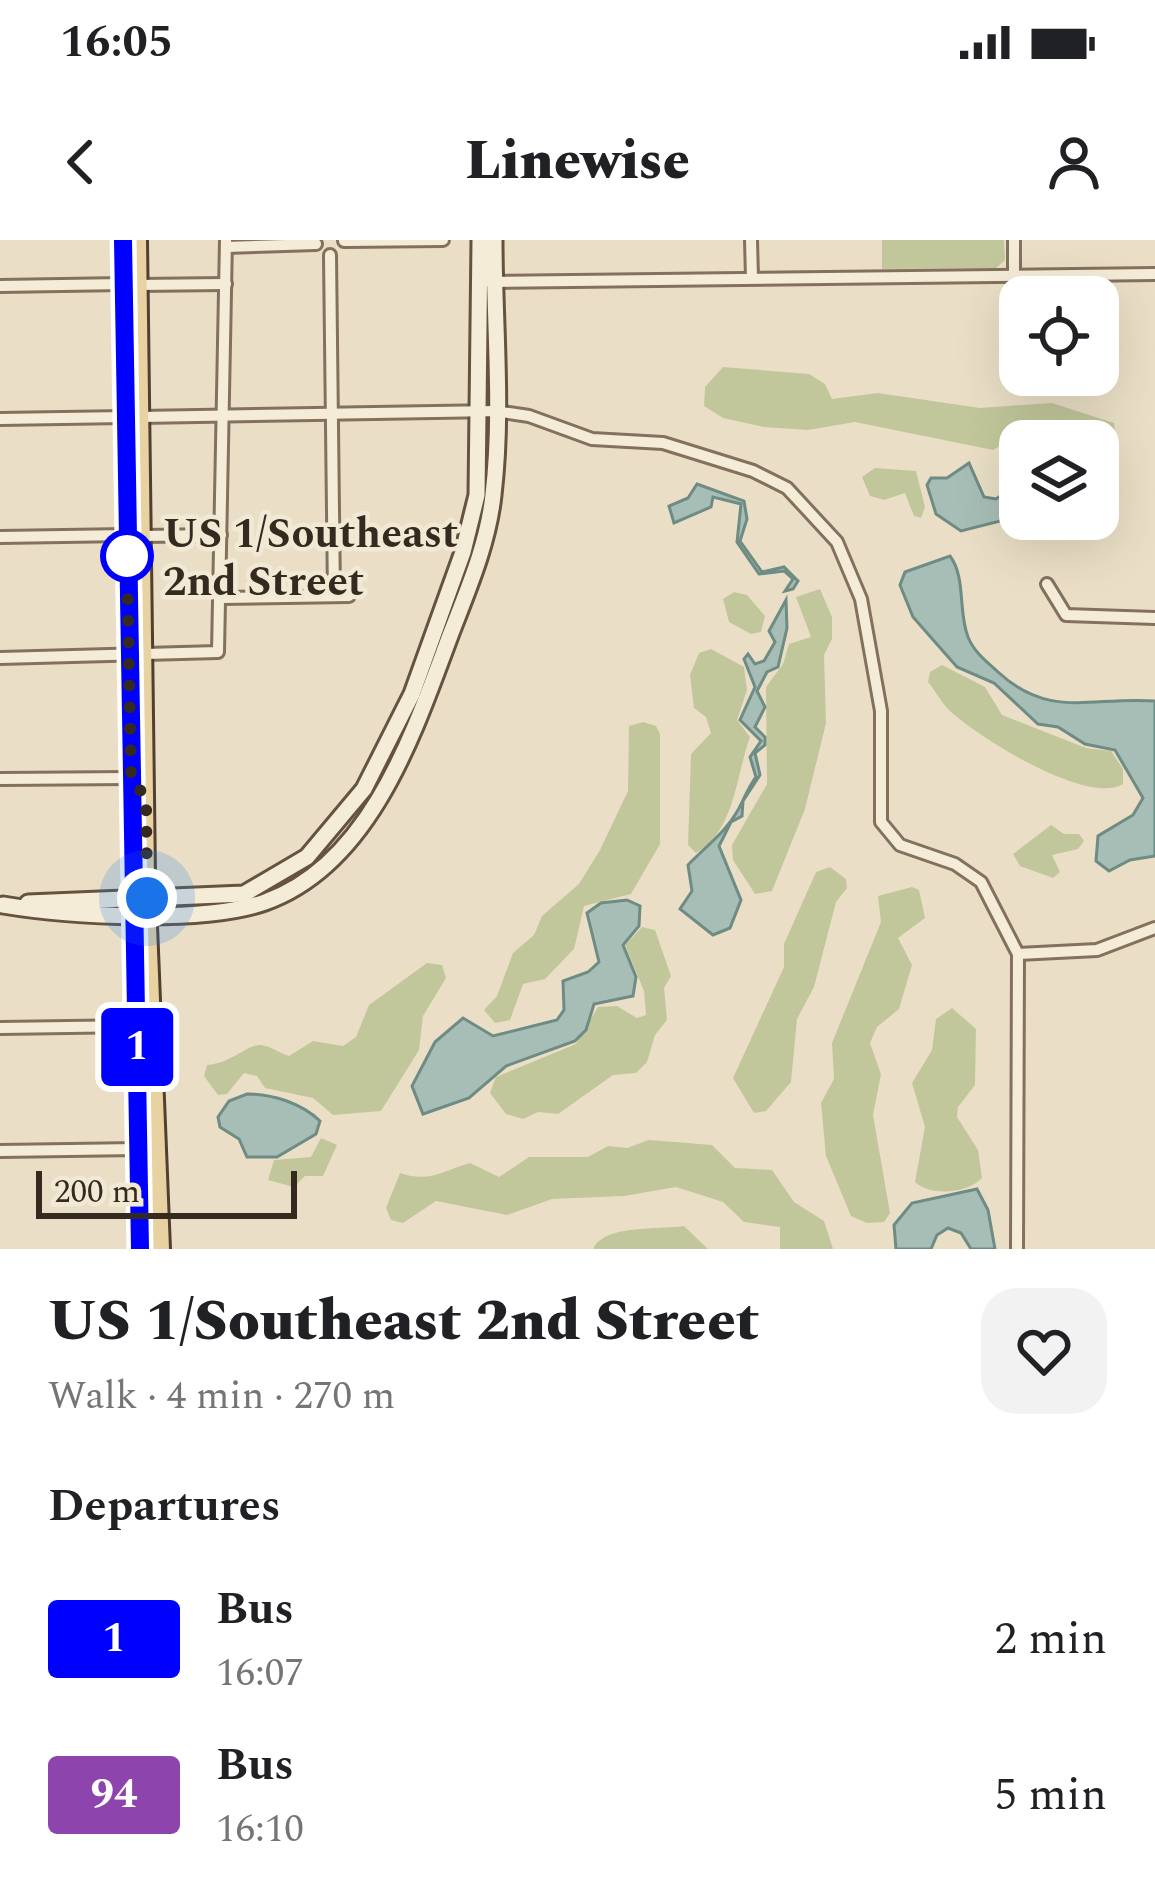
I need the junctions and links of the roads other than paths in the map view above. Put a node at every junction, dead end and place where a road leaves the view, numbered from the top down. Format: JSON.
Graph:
{"nodes":[{"id":1,"x":123,"y":240,"type":"edge"},
{"id":2,"x":138,"y":240,"type":"edge"},
{"id":3,"x":443,"y":240,"type":"edge"},
{"id":4,"x":480,"y":240,"type":"edge"},
{"id":5,"x":494,"y":240,"type":"edge"},
{"id":6,"x":751,"y":240,"type":"edge"},
{"id":7,"x":1014,"y":240,"type":"edge"},
{"id":8,"x":344,"y":241,"type":"edge"},
{"id":9,"x":315,"y":242,"type":"edge"},
{"id":10,"x":226,"y":244,"type":"edge"},
{"id":11,"x":330,"y":255,"type":"junction"},
{"id":12,"x":1155,"y":274,"type":"edge"},
{"id":13,"x":1014,"y":275,"type":"junction"},
{"id":14,"x":752,"y":278,"type":"junction"},
{"id":15,"x":487,"y":282,"type":"junction"},
{"id":16,"x":226,"y":284,"type":"junction"},
{"id":17,"x":131,"y":285,"type":"junction"},
{"id":18,"x":0,"y":286,"type":"edge"},
{"id":19,"x":488,"y":411,"type":"junction"},
{"id":20,"x":332,"y":413,"type":"junction"},
{"id":21,"x":225,"y":416,"type":"junction"},
{"id":22,"x":133,"y":417,"type":"junction"},
{"id":23,"x":0,"y":419,"type":"edge"},
{"id":24,"x":134,"y":535,"type":"junction"},
{"id":25,"x":221,"y":535,"type":"junction"},
{"id":26,"x":0,"y":536,"type":"edge"},
{"id":27,"x":1047,"y":584,"type":"dead end"},
{"id":28,"x":334,"y":596,"type":"junction"},
{"id":29,"x":349,"y":596,"type":"dead end"},
{"id":30,"x":222,"y":598,"type":"junction"},
{"id":31,"x":1155,"y":618,"type":"edge"},
{"id":32,"x":136,"y":657,"type":"junction"},
{"id":33,"x":0,"y":658,"type":"edge"},
{"id":34,"x":131,"y":778,"type":"junction"},
{"id":35,"x":0,"y":779,"type":"edge"},
{"id":36,"x":146,"y":798,"type":"junction"},
{"id":37,"x":2,"y":905,"type":"edge"},
{"id":38,"x":140,"y":905,"type":"junction"},
{"id":39,"x":1155,"y":928,"type":"edge"},
{"id":40,"x":1018,"y":954,"type":"junction"},
{"id":41,"x":136,"y":1026,"type":"junction"},
{"id":42,"x":0,"y":1028,"type":"edge"},
{"id":43,"x":138,"y":1149,"type":"junction"},
{"id":44,"x":0,"y":1151,"type":"edge"},
{"id":45,"x":140,"y":1249,"type":"edge"},
{"id":46,"x":160,"y":1249,"type":"edge"},
{"id":47,"x":1017,"y":1249,"type":"edge"}],
"edges":[{"from":1,"to":17,"type":"main road"},
{"from":2,"to":17,"type":"main road"},
{"from":3,"to":8,"type":"street"},
{"from":4,"to":15,"type":"main road"},
{"from":5,"to":15,"type":"main road"},
{"from":6,"to":14,"type":"street"},
{"from":7,"to":13,"type":"street"},
{"from":8,"to":11,"type":"street"},
{"from":9,"to":10,"type":"street"},
{"from":9,"to":11,"type":"street"},
{"from":10,"to":16,"type":"street"},
{"from":11,"to":20,"type":"street"},
{"from":12,"to":13,"type":"street"},
{"from":13,"to":14,"type":"street"},
{"from":14,"to":15,"type":"street"},
{"from":15,"to":19,"type":"main road"},
{"from":16,"to":17,"type":"street"},
{"from":16,"to":21,"type":"street"},
{"from":17,"to":18,"type":"street"},
{"from":17,"to":22,"type":"main road"},
{"from":17,"to":22,"type":"main road"},
{"from":19,"to":20,"type":"street"},
{"from":19,"to":38,"type":"main road"},
{"from":19,"to":40,"type":"street"},
{"from":20,"to":21,"type":"street"},
{"from":20,"to":28,"type":"street"},
{"from":21,"to":22,"type":"street"},
{"from":21,"to":25,"type":"street"},
{"from":22,"to":23,"type":"street"},
{"from":22,"to":24,"type":"main road"},
{"from":22,"to":24,"type":"main road"},
{"from":24,"to":25,"type":"street"},
{"from":24,"to":26,"type":"street"},
{"from":24,"to":32,"type":"main road"},
{"from":25,"to":30,"type":"street"},
{"from":27,"to":31,"type":"street"},
{"from":28,"to":29,"type":"street"},
{"from":28,"to":30,"type":"street"},
{"from":30,"to":32,"type":"street"},
{"from":32,"to":33,"type":"street"},
{"from":32,"to":34,"type":"main road"},
{"from":32,"to":36,"type":"main road"},
{"from":34,"to":35,"type":"street"},
{"from":34,"to":36,"type":"main road"},
{"from":34,"to":38,"type":"main road"},
{"from":36,"to":38,"type":"main road"},
{"from":37,"to":38,"type":"main road"},
{"from":38,"to":41,"type":"main road"},
{"from":38,"to":46,"type":"main road"},
{"from":39,"to":40,"type":"street"},
{"from":40,"to":47,"type":"street"},
{"from":41,"to":42,"type":"street"},
{"from":41,"to":43,"type":"main road"},
{"from":43,"to":44,"type":"street"},
{"from":43,"to":45,"type":"main road"}]}
